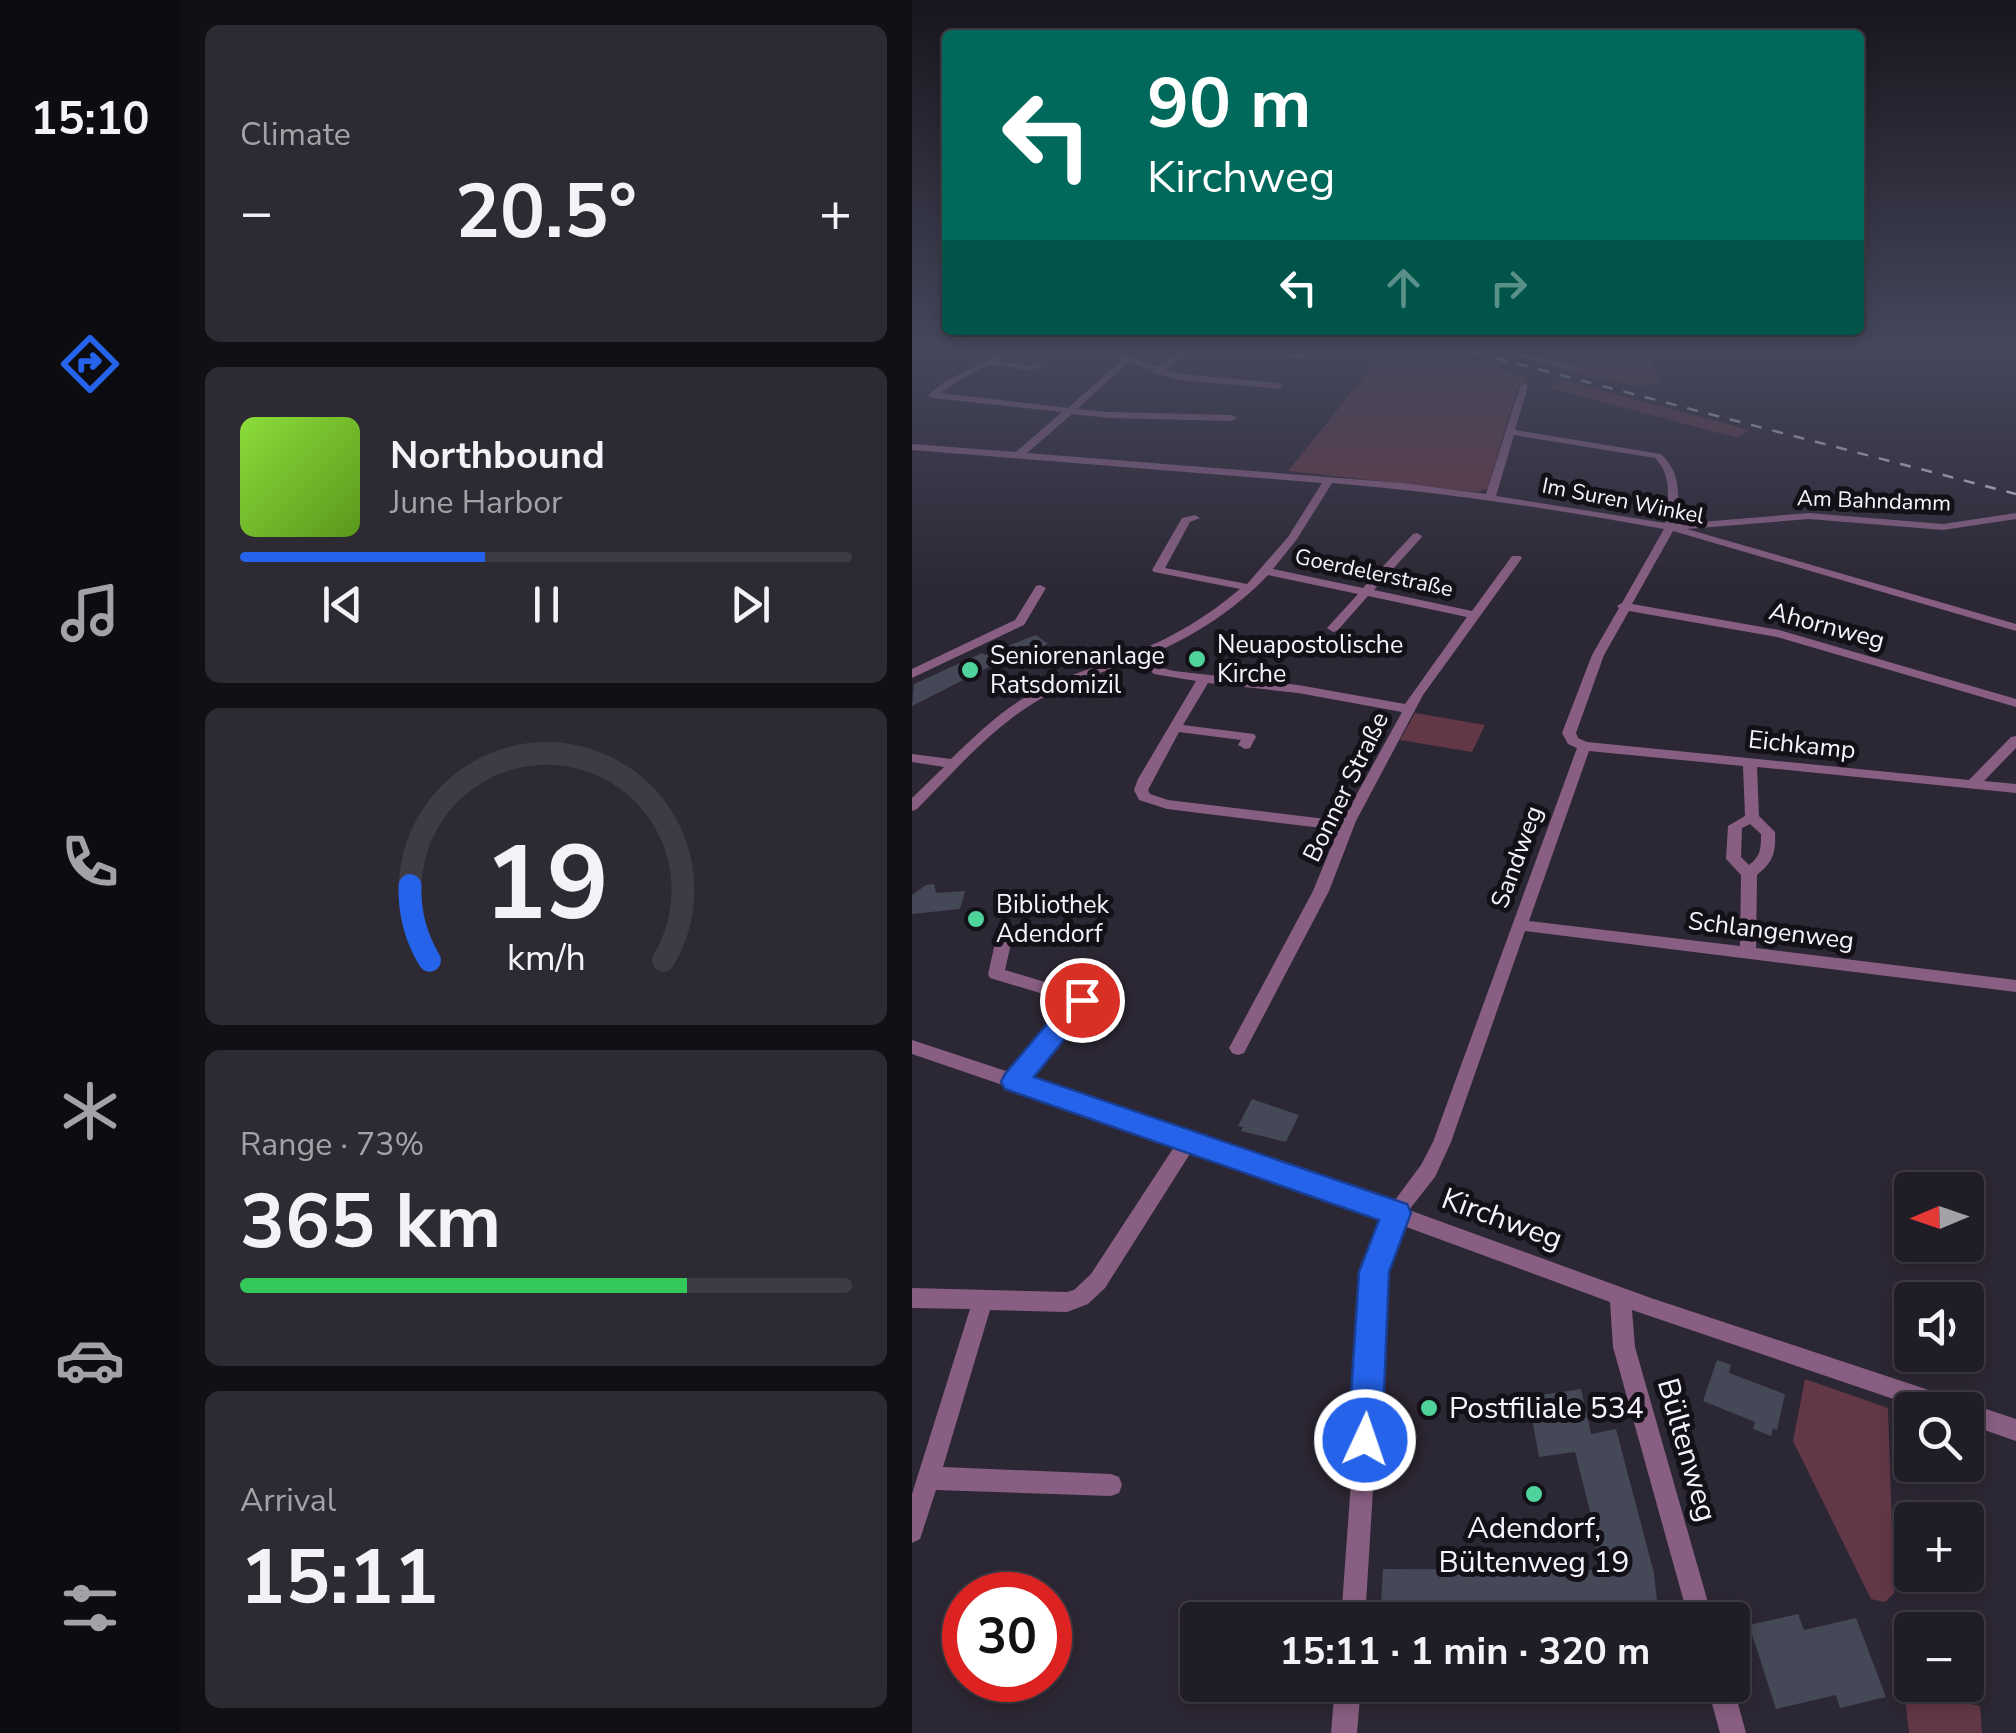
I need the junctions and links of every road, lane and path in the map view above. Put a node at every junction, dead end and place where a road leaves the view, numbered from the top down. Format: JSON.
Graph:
{"nodes":[{"id":1,"x":1049,"y":428,"type":"edge"},
{"id":2,"x":1512,"y":428,"type":"edge"},
{"id":3,"x":1511,"y":432,"type":"junction"},
{"id":4,"x":912,"y":447,"type":"edge"},
{"id":5,"x":1018,"y":456,"type":"junction"},
{"id":6,"x":1329,"y":480,"type":"junction"},
{"id":7,"x":1490,"y":497,"type":"junction"},
{"id":8,"x":2016,"y":516,"type":"edge"},
{"id":9,"x":1195,"y":518,"type":"dead end"},
{"id":10,"x":1670,"y":528,"type":"junction"},
{"id":11,"x":1417,"y":536,"type":"dead end"},
{"id":12,"x":1516,"y":558,"type":"dead end"},
{"id":13,"x":1267,"y":571,"type":"junction"},
{"id":14,"x":1040,"y":588,"type":"dead end"},
{"id":15,"x":1251,"y":588,"type":"junction"},
{"id":16,"x":1367,"y":591,"type":"junction"},
{"id":17,"x":1623,"y":606,"type":"junction"},
{"id":18,"x":1472,"y":615,"type":"junction"},
{"id":19,"x":1333,"y":628,"type":"dead end"},
{"id":20,"x":2016,"y":628,"type":"edge"},
{"id":21,"x":1140,"y":655,"type":"junction"},
{"id":22,"x":912,"y":674,"type":"edge"},
{"id":23,"x":1204,"y":678,"type":"junction"},
{"id":24,"x":2016,"y":704,"type":"edge"},
{"id":25,"x":1410,"y":708,"type":"junction"},
{"id":26,"x":1175,"y":728,"type":"junction"},
{"id":27,"x":2016,"y":740,"type":"edge"},
{"id":28,"x":1245,"y":745,"type":"dead end"},
{"id":29,"x":1584,"y":746,"type":"junction"},
{"id":30,"x":912,"y":758,"type":"edge"},
{"id":31,"x":1750,"y":762,"type":"junction"},
{"id":32,"x":956,"y":764,"type":"junction"},
{"id":33,"x":1972,"y":785,"type":"junction"},
{"id":34,"x":2016,"y":789,"type":"edge"},
{"id":35,"x":912,"y":806,"type":"edge"},
{"id":36,"x":1752,"y":818,"type":"junction"},
{"id":37,"x":1347,"y":826,"type":"junction"},
{"id":38,"x":1749,"y":874,"type":"junction"},
{"id":39,"x":1519,"y":925,"type":"junction"},
{"id":40,"x":1004,"y":939,"type":"dead end"},
{"id":41,"x":1748,"y":952,"type":"junction"},
{"id":42,"x":2016,"y":986,"type":"edge"},
{"id":43,"x":912,"y":1046,"type":"edge"},
{"id":44,"x":1238,"y":1048,"type":"dead end"},
{"id":45,"x":1015,"y":1082,"type":"junction"},
{"id":46,"x":1188,"y":1140,"type":"junction"},
{"id":47,"x":1396,"y":1213,"type":"junction"},
{"id":48,"x":1620,"y":1295,"type":"junction"},
{"id":49,"x":912,"y":1298,"type":"edge"},
{"id":50,"x":983,"y":1300,"type":"junction"},
{"id":51,"x":1905,"y":1392,"type":"edge"},
{"id":52,"x":1984,"y":1419,"type":"edge"},
{"id":53,"x":2016,"y":1430,"type":"edge"},
{"id":54,"x":928,"y":1478,"type":"junction"},
{"id":55,"x":1111,"y":1484,"type":"dead end"},
{"id":56,"x":912,"y":1531,"type":"edge"},
{"id":57,"x":1354,"y":1602,"type":"edge"},
{"id":58,"x":1696,"y":1602,"type":"edge"},
{"id":59,"x":1347,"y":1702,"type":"edge"},
{"id":60,"x":1725,"y":1702,"type":"edge"},
{"id":61,"x":1344,"y":1733,"type":"edge"},
{"id":62,"x":1733,"y":1733,"type":"edge"}],
"edges":[{"from":1,"to":5,"type":"street"},
{"from":2,"to":3,"type":"street"},
{"from":3,"to":7,"type":"street"},
{"from":3,"to":10,"type":"street"},
{"from":4,"to":5,"type":"street","name":"Im Suren Winkel"},
{"from":5,"to":6,"type":"street","name":"Im Suren Winkel"},
{"from":6,"to":7,"type":"street","name":"Im Suren Winkel"},
{"from":6,"to":13,"type":"street"},
{"from":7,"to":10,"type":"street","name":"Im Suren Winkel"},
{"from":8,"to":10,"type":"street","name":"Am Bahndamm"},
{"from":9,"to":15,"type":"street"},
{"from":10,"to":17,"type":"street","name":"Sandweg"},
{"from":10,"to":20,"type":"street","name":"Im Suren Winkel"},
{"from":11,"to":16,"type":"street"},
{"from":12,"to":18,"type":"street","name":"Bonner Straße"},
{"from":13,"to":15,"type":"street"},
{"from":13,"to":16,"type":"street","name":"Goerdelerstraße"},
{"from":14,"to":22,"type":"street"},
{"from":15,"to":21,"type":"street"},
{"from":16,"to":18,"type":"street","name":"Goerdelerstraße"},
{"from":16,"to":19,"type":"street"},
{"from":17,"to":24,"type":"street","name":"Ahornweg"},
{"from":17,"to":29,"type":"street","name":"Sandweg"},
{"from":18,"to":25,"type":"street","name":"Bonner Straße"},
{"from":21,"to":23,"type":"street"},
{"from":21,"to":32,"type":"street"},
{"from":23,"to":25,"type":"street"},
{"from":23,"to":26,"type":"street"},
{"from":25,"to":37,"type":"street","name":"Bonner Straße"},
{"from":26,"to":28,"type":"street"},
{"from":26,"to":37,"type":"street"},
{"from":27,"to":33,"type":"street"},
{"from":29,"to":31,"type":"street","name":"Eichkamp"},
{"from":29,"to":39,"type":"street","name":"Sandweg"},
{"from":30,"to":32,"type":"street"},
{"from":31,"to":33,"type":"street","name":"Eichkamp"},
{"from":31,"to":36,"type":"street"},
{"from":32,"to":35,"type":"street"},
{"from":33,"to":34,"type":"street","name":"Eichkamp"},
{"from":36,"to":38,"type":"street"},
{"from":36,"to":38,"type":"street"},
{"from":37,"to":44,"type":"street","name":"Bonner Straße"},
{"from":38,"to":41,"type":"street"},
{"from":39,"to":41,"type":"street","name":"Schlangenweg"},
{"from":39,"to":47,"type":"street","name":"Sandweg"},
{"from":40,"to":45,"type":"street"},
{"from":41,"to":42,"type":"street","name":"Schlangenweg"},
{"from":43,"to":45,"type":"street","name":"Kirchweg"},
{"from":45,"to":46,"type":"street","name":"Kirchweg"},
{"from":46,"to":47,"type":"street","name":"Kirchweg"},
{"from":46,"to":50,"type":"street"},
{"from":47,"to":48,"type":"street","name":"Kirchweg"},
{"from":47,"to":57,"type":"street","name":"Sandweg"},
{"from":48,"to":51,"type":"street","name":"Kirchweg"},
{"from":48,"to":58,"type":"street","name":"Bültenweg"},
{"from":49,"to":50,"type":"street"},
{"from":50,"to":54,"type":"street"},
{"from":52,"to":53,"type":"street"},
{"from":54,"to":55,"type":"street"},
{"from":54,"to":56,"type":"street"},
{"from":59,"to":61,"type":"street"},
{"from":60,"to":62,"type":"street"}]}
